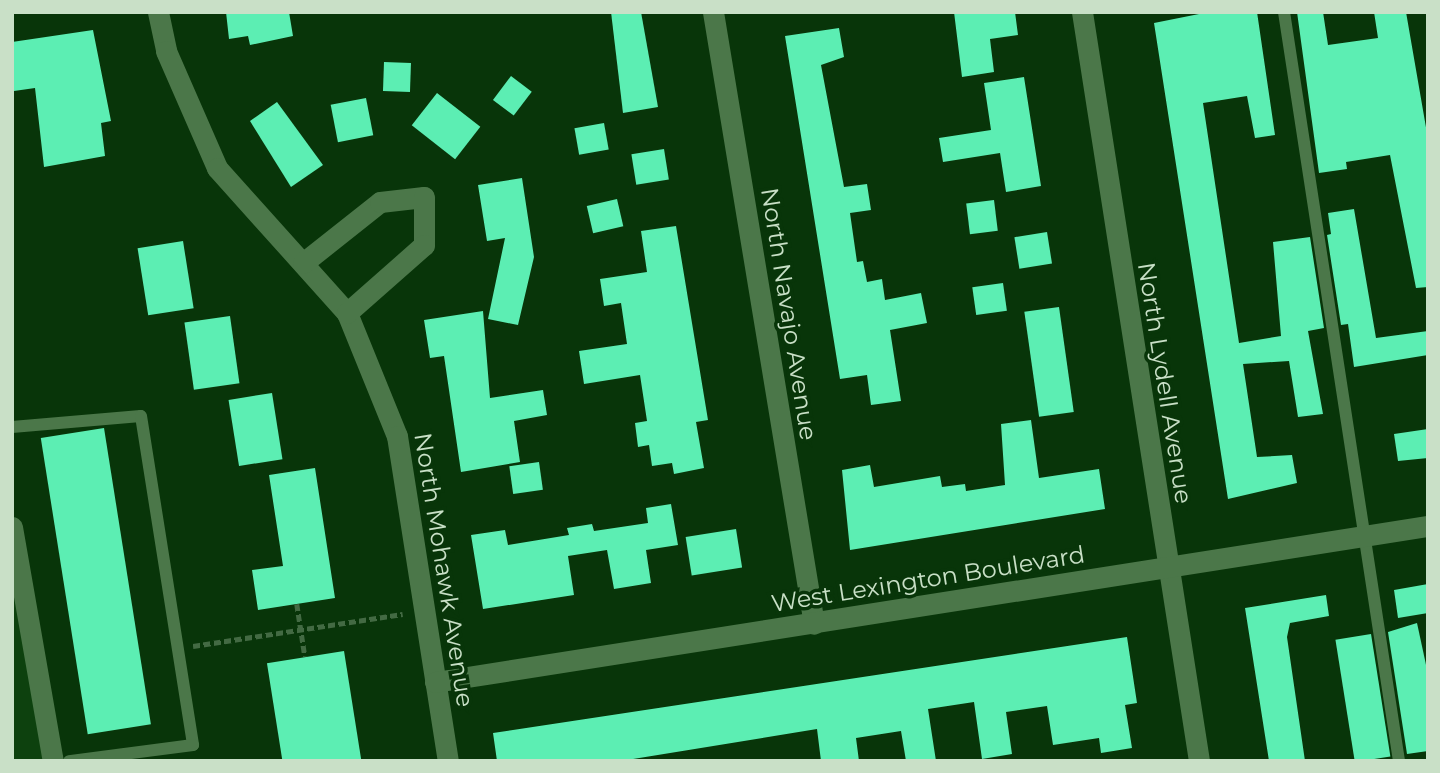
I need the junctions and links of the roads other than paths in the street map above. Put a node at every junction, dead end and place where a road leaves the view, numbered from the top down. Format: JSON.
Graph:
{"nodes":[{"id":1,"x":158,"y":12,"type":"edge"},
{"id":2,"x":713,"y":12,"type":"edge"},
{"id":3,"x":1082,"y":12,"type":"edge"},
{"id":4,"x":1284,"y":12,"type":"edge"},
{"id":5,"x":303,"y":263,"type":"junction"},
{"id":6,"x":347,"y":313,"type":"junction"},
{"id":7,"x":12,"y":427,"type":"edge"},
{"id":8,"x":1428,"y":526,"type":"edge"},
{"id":9,"x":12,"y":527,"type":"edge"},
{"id":10,"x":1367,"y":535,"type":"junction"},
{"id":11,"x":15,"y":557,"type":"edge"},
{"id":12,"x":1166,"y":567,"type":"junction"},
{"id":13,"x":814,"y":624,"type":"junction"},
{"id":14,"x":435,"y":682,"type":"junction"},
{"id":15,"x":53,"y":761,"type":"edge"},
{"id":16,"x":68,"y":761,"type":"edge"},
{"id":17,"x":448,"y":761,"type":"edge"},
{"id":18,"x":1199,"y":761,"type":"edge"},
{"id":19,"x":1399,"y":761,"type":"edge"}],
"edges":[{"from":1,"to":5,"type":"street","name":"North Mohawk Avenue"},
{"from":2,"to":13,"type":"street","name":"North Navajo Avenue"},
{"from":3,"to":12,"type":"street","name":"North Lydell Avenue"},
{"from":4,"to":10,"type":"lane"},
{"from":5,"to":6,"type":"street","name":"North Mohawk Avenue"},
{"from":5,"to":6,"type":"street"},
{"from":6,"to":14,"type":"street","name":"North Mohawk Avenue"},
{"from":7,"to":16,"type":"lane"},
{"from":8,"to":10,"type":"street","name":"West Lexington Boulevard"},
{"from":9,"to":11,"type":"street"},
{"from":10,"to":12,"type":"street","name":"West Lexington Boulevard"},
{"from":10,"to":19,"type":"lane"},
{"from":11,"to":15,"type":"street"},
{"from":12,"to":13,"type":"street","name":"West Lexington Boulevard"},
{"from":12,"to":18,"type":"street","name":"North Lydell Avenue"},
{"from":13,"to":14,"type":"street","name":"West Lexington Boulevard"},
{"from":14,"to":17,"type":"street","name":"North Mohawk Avenue"}]}
